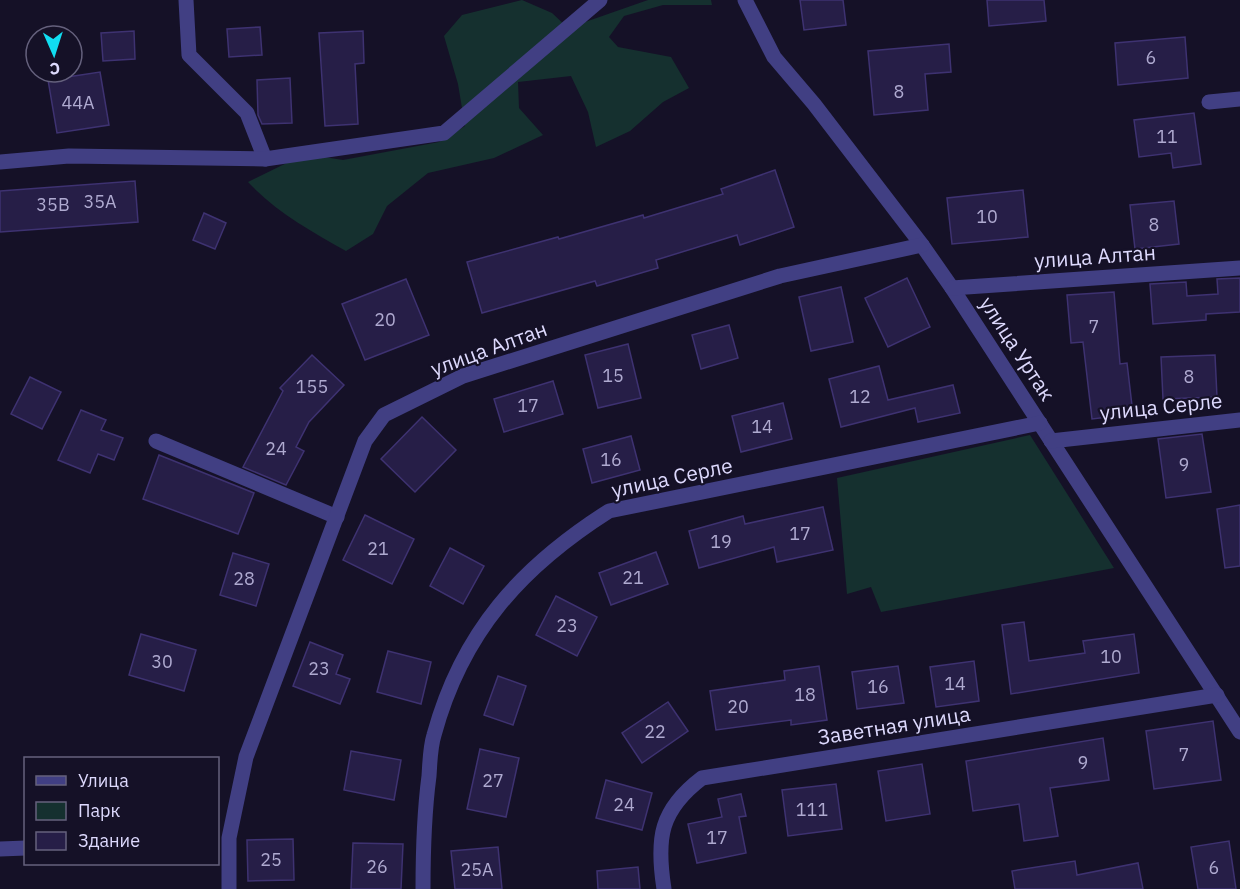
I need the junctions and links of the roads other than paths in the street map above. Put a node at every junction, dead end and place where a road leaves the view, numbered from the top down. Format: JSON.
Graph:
{"nodes":[{"id":1,"x":186,"y":0,"type":"edge"},
{"id":2,"x":600,"y":0,"type":"edge"},
{"id":3,"x":745,"y":0,"type":"edge"},
{"id":4,"x":1240,"y":99,"type":"edge"},
{"id":5,"x":1209,"y":102,"type":"dead end"},
{"id":6,"x":265,"y":159,"type":"junction"},
{"id":7,"x":0,"y":162,"type":"edge"},
{"id":8,"x":922,"y":245,"type":"junction"},
{"id":9,"x":1240,"y":268,"type":"edge"},
{"id":10,"x":952,"y":288,"type":"junction"},
{"id":11,"x":1240,"y":420,"type":"edge"},
{"id":12,"x":1040,"y":423,"type":"junction"},
{"id":13,"x":156,"y":441,"type":"dead end"},
{"id":14,"x":1051,"y":441,"type":"junction"},
{"id":15,"x":337,"y":517,"type":"junction"},
{"id":16,"x":1217,"y":695,"type":"junction"},
{"id":17,"x":1240,"y":732,"type":"edge"},
{"id":18,"x":224,"y":839,"type":"edge"},
{"id":19,"x":24,"y":848,"type":"edge"},
{"id":20,"x":0,"y":849,"type":"edge"},
{"id":21,"x":229,"y":889,"type":"edge"},
{"id":22,"x":423,"y":889,"type":"edge"},
{"id":23,"x":664,"y":889,"type":"edge"}],
"edges":[{"from":1,"to":6,"type":"street"},
{"from":2,"to":6,"type":"street"},
{"from":3,"to":8,"type":"street","name":"улица Уртак"},
{"from":4,"to":5,"type":"street"},
{"from":6,"to":7,"type":"street"},
{"from":8,"to":10,"type":"street","name":"улица Уртак"},
{"from":8,"to":15,"type":"street","name":"улица Алтан"},
{"from":9,"to":10,"type":"street","name":"улица Алтан"},
{"from":10,"to":12,"type":"street","name":"улица Уртак"},
{"from":11,"to":14,"type":"street","name":"улица Серле"},
{"from":12,"to":14,"type":"street","name":"улица Уртак"},
{"from":12,"to":22,"type":"street","name":"улица Серле"},
{"from":13,"to":15,"type":"street"},
{"from":14,"to":16,"type":"street","name":"улица Уртак"},
{"from":15,"to":18,"type":"street","name":"улица Алтан"},
{"from":16,"to":17,"type":"street","name":"улица Уртак"},
{"from":16,"to":23,"type":"street","name":"Заветная улица"},
{"from":18,"to":21,"type":"street","name":"улица Алтан"},
{"from":19,"to":20,"type":"street"}]}
